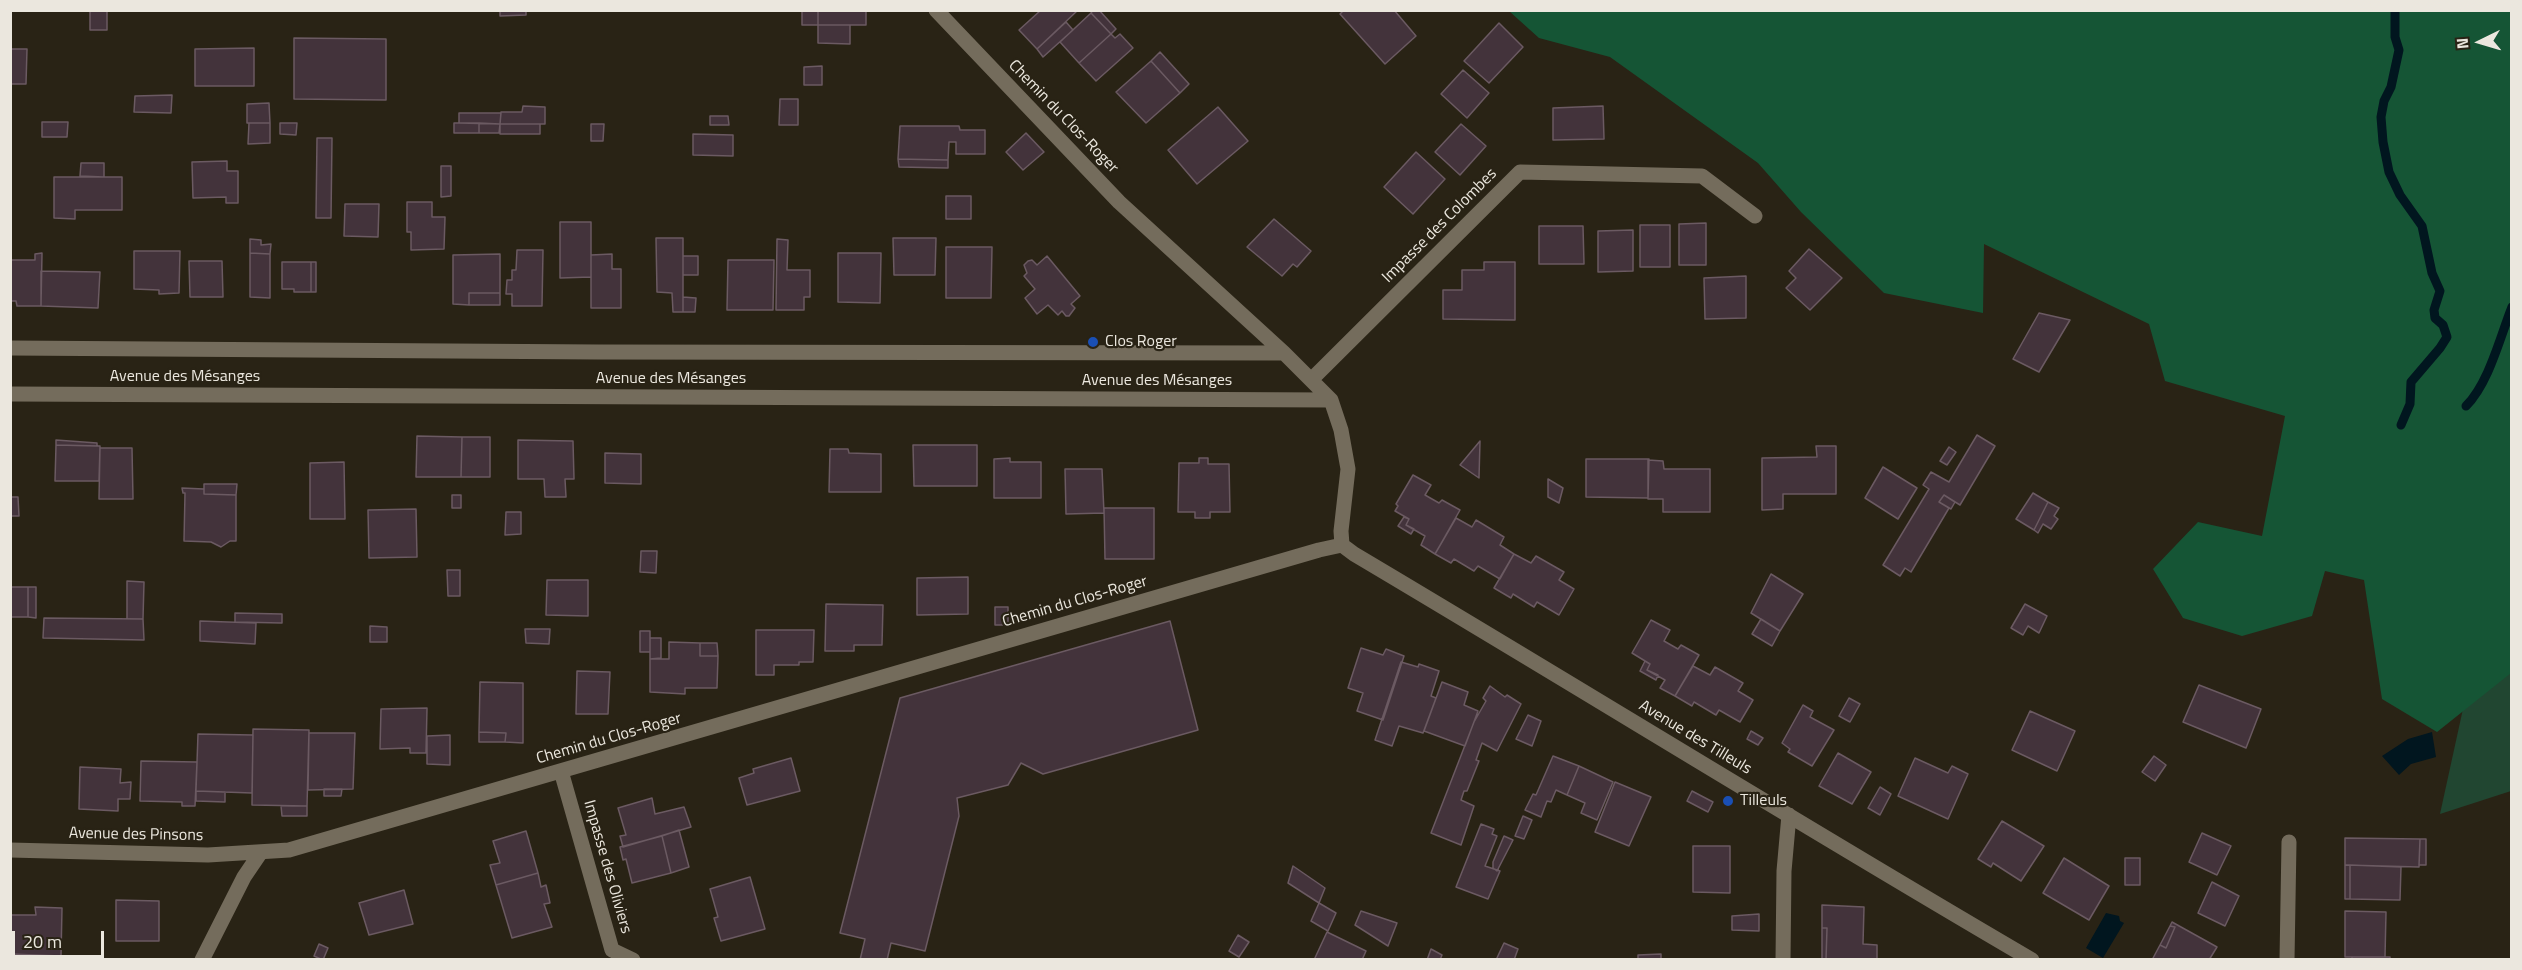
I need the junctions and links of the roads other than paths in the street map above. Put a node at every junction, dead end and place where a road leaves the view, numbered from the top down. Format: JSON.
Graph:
{"nodes":[{"id":1,"x":936,"y":10,"type":"edge"},
{"id":2,"x":1755,"y":216,"type":"dead end"},
{"id":3,"x":10,"y":348,"type":"edge"},
{"id":4,"x":1284,"y":353,"type":"junction"},
{"id":5,"x":1311,"y":380,"type":"junction"},
{"id":6,"x":10,"y":394,"type":"edge"},
{"id":7,"x":1331,"y":400,"type":"junction"},
{"id":8,"x":1342,"y":545,"type":"junction"},
{"id":9,"x":561,"y":771,"type":"junction"},
{"id":10,"x":1789,"y":815,"type":"junction"},
{"id":11,"x":2289,"y":842,"type":"dead end"},
{"id":12,"x":10,"y":850,"type":"edge"},
{"id":13,"x":261,"y":852,"type":"junction"},
{"id":14,"x":202,"y":960,"type":"edge"},
{"id":15,"x":633,"y":960,"type":"edge"},
{"id":16,"x":1783,"y":960,"type":"edge"},
{"id":17,"x":2032,"y":960,"type":"edge"},
{"id":18,"x":2287,"y":960,"type":"edge"}],
"edges":[{"from":1,"to":4,"type":"street","name":"Chemin du Clos-Roger"},
{"from":2,"to":5,"type":"street","name":"Impasse des Colombes"},
{"from":3,"to":4,"type":"street","name":"Avenue des Mésanges"},
{"from":4,"to":5,"type":"street","name":"Chemin du Clos-Roger"},
{"from":5,"to":7,"type":"street","name":"Chemin du Clos-Roger"},
{"from":6,"to":7,"type":"street","name":"Avenue des Mésanges"},
{"from":7,"to":8,"type":"street","name":"Chemin du Clos-Roger"},
{"from":8,"to":9,"type":"street","name":"Chemin du Clos-Roger"},
{"from":8,"to":10,"type":"street","name":"Avenue des Tilleuls"},
{"from":9,"to":13,"type":"street","name":"Chemin du Clos-Roger"},
{"from":9,"to":15,"type":"street","name":"Impasse des Oliviers"},
{"from":10,"to":16,"type":"street"},
{"from":10,"to":17,"type":"street","name":"Avenue des Tilleuls"},
{"from":11,"to":18,"type":"street"},
{"from":12,"to":13,"type":"street","name":"Avenue des Pinsons"},
{"from":13,"to":14,"type":"street"}]}
